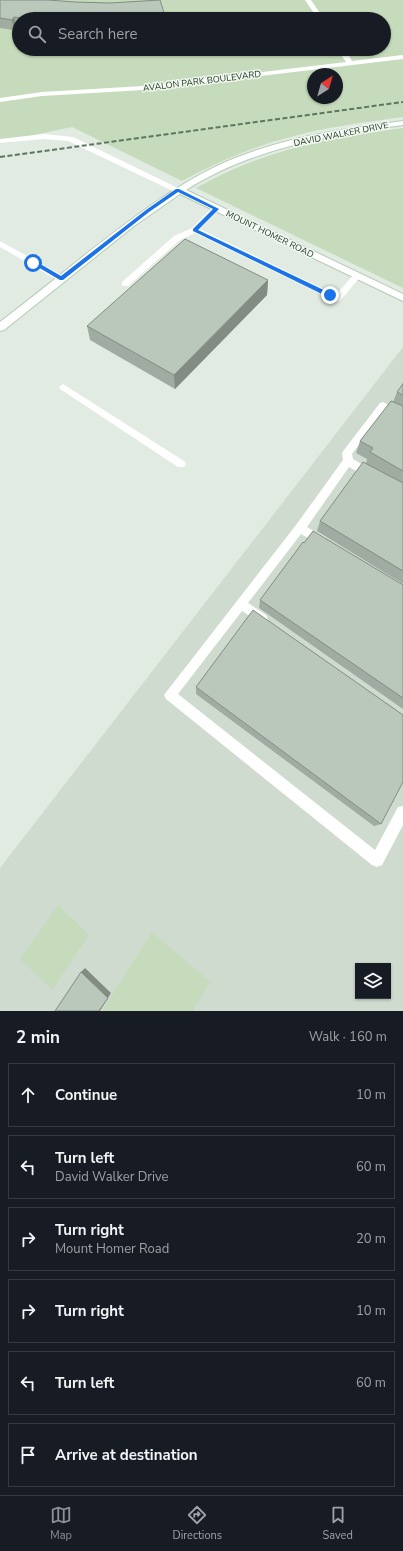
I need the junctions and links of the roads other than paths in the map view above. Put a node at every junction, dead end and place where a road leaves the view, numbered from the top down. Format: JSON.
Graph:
{"nodes":[{"id":1,"x":308,"y":0,"type":"edge"},
{"id":2,"x":316,"y":12,"type":"edge"},
{"id":3,"x":346,"y":56,"type":"edge"},
{"id":4,"x":403,"y":57,"type":"edge"},
{"id":5,"x":350,"y":63,"type":"junction"},
{"id":6,"x":0,"y":100,"type":"edge"},
{"id":7,"x":403,"y":122,"type":"edge"},
{"id":8,"x":0,"y":141,"type":"edge"},
{"id":9,"x":178,"y":190,"type":"junction"},
{"id":10,"x":216,"y":209,"type":"junction"},
{"id":11,"x":195,"y":230,"type":"junction"},
{"id":12,"x":2,"y":247,"type":"edge"},
{"id":13,"x":357,"y":276,"type":"junction"},
{"id":14,"x":62,"y":279,"type":"junction"},
{"id":15,"x":124,"y":284,"type":"dead end"},
{"id":16,"x":403,"y":298,"type":"edge"},
{"id":17,"x":0,"y":328,"type":"edge"},
{"id":18,"x":62,"y":387,"type":"dead end"},
{"id":19,"x":403,"y":417,"type":"edge"},
{"id":20,"x":348,"y":461,"type":"junction"},
{"id":21,"x":181,"y":464,"type":"dead end"},
{"id":22,"x":382,"y":481,"type":"edge"},
{"id":23,"x":300,"y":528,"type":"junction"},
{"id":24,"x":332,"y":548,"type":"edge"},
{"id":25,"x":240,"y":604,"type":"junction"},
{"id":26,"x":273,"y":627,"type":"edge"},
{"id":27,"x":403,"y":812,"type":"edge"}],
"edges":[{"from":1,"to":2,"type":"street"},
{"from":3,"to":5,"type":"street"},
{"from":4,"to":5,"type":"street","name":"AVALON PARK BOULEVARD"},
{"from":5,"to":6,"type":"street","name":"AVALON PARK BOULEVARD"},
{"from":7,"to":9,"type":"street","name":"DAVID WALKER DRIVE"},
{"from":8,"to":9,"type":"street","name":"MOUNT HOMER ROAD"},
{"from":9,"to":10,"type":"street","name":"MOUNT HOMER ROAD"},
{"from":9,"to":14,"type":"street","name":"DAVID WALKER DRIVE"},
{"from":10,"to":11,"type":"lane"},
{"from":10,"to":13,"type":"street","name":"MOUNT HOMER ROAD"},
{"from":11,"to":13,"type":"lane"},
{"from":11,"to":15,"type":"lane"},
{"from":12,"to":14,"type":"lane"},
{"from":13,"to":16,"type":"street","name":"MOUNT HOMER ROAD"},
{"from":14,"to":17,"type":"street","name":"DAVID WALKER DRIVE"},
{"from":18,"to":21,"type":"lane"},
{"from":19,"to":20,"type":"lane"},
{"from":20,"to":22,"type":"lane"},
{"from":20,"to":23,"type":"lane"},
{"from":23,"to":24,"type":"lane"},
{"from":23,"to":25,"type":"lane"},
{"from":25,"to":26,"type":"lane"},
{"from":25,"to":27,"type":"lane"}]}
